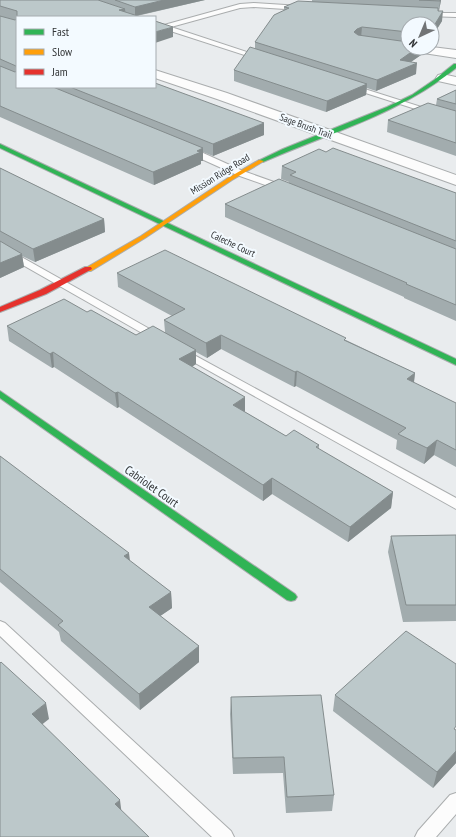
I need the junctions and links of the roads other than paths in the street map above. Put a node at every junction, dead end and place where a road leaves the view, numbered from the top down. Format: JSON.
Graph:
{"nodes":[{"id":1,"x":308,"y":8,"type":"edge"},
{"id":2,"x":417,"y":13,"type":"edge"},
{"id":3,"x":456,"y":15,"type":"edge"},
{"id":4,"x":156,"y":24,"type":"edge"},
{"id":5,"x":164,"y":28,"type":"junction"},
{"id":6,"x":440,"y":52,"type":"edge"},
{"id":7,"x":456,"y":54,"type":"edge"},
{"id":8,"x":267,"y":60,"type":"edge"},
{"id":9,"x":456,"y":65,"type":"edge"},
{"id":10,"x":156,"y":74,"type":"edge"},
{"id":11,"x":442,"y":78,"type":"junction"},
{"id":12,"x":456,"y":80,"type":"edge"},
{"id":13,"x":342,"y":83,"type":"edge"},
{"id":14,"x":402,"y":102,"type":"junction"},
{"id":15,"x":456,"y":120,"type":"edge"},
{"id":16,"x":327,"y":134,"type":"junction"},
{"id":17,"x":0,"y":146,"type":"edge"},
{"id":18,"x":180,"y":147,"type":"edge"},
{"id":19,"x":240,"y":173,"type":"junction"},
{"id":20,"x":456,"y":180,"type":"edge"},
{"id":21,"x":295,"y":194,"type":"edge"},
{"id":22,"x":164,"y":224,"type":"junction"},
{"id":23,"x":0,"y":248,"type":"edge"},
{"id":24,"x":63,"y":284,"type":"junction"},
{"id":25,"x":0,"y":310,"type":"edge"},
{"id":26,"x":456,"y":362,"type":"edge"},
{"id":27,"x":0,"y":394,"type":"edge"},
{"id":28,"x":456,"y":504,"type":"edge"},
{"id":29,"x":291,"y":597,"type":"dead end"},
{"id":30,"x":0,"y":628,"type":"edge"},
{"id":31,"x":456,"y":800,"type":"edge"},
{"id":32,"x":225,"y":837,"type":"edge"},
{"id":33,"x":424,"y":837,"type":"edge"}],
"edges":[{"from":1,"to":5,"type":"lane"},
{"from":2,"to":3,"type":"lane"},
{"from":4,"to":5,"type":"lane"},
{"from":5,"to":8,"type":"lane"},
{"from":6,"to":7,"type":"street"},
{"from":9,"to":11,"type":"street","name":"Mission Ridge Road"},
{"from":10,"to":16,"type":"street","name":"Sage Brush Trail"},
{"from":11,"to":12,"type":"street"},
{"from":11,"to":14,"type":"street","name":"Mission Ridge Road"},
{"from":13,"to":14,"type":"lane"},
{"from":14,"to":15,"type":"lane"},
{"from":14,"to":16,"type":"street","name":"Mission Ridge Road"},
{"from":16,"to":19,"type":"street","name":"Mission Ridge Road"},
{"from":16,"to":20,"type":"street","name":"Sage Brush Trail"},
{"from":17,"to":22,"type":"street","name":"Caleche Court"},
{"from":18,"to":19,"type":"lane"},
{"from":19,"to":21,"type":"lane"},
{"from":19,"to":22,"type":"street","name":"Mission Ridge Road"},
{"from":22,"to":24,"type":"street","name":"Mission Ridge Road"},
{"from":22,"to":26,"type":"street","name":"Caleche Court"},
{"from":23,"to":24,"type":"lane"},
{"from":24,"to":25,"type":"street","name":"Mission Ridge Road"},
{"from":24,"to":28,"type":"lane"},
{"from":27,"to":29,"type":"street","name":"Cabriolet Court"},
{"from":30,"to":32,"type":"lane"},
{"from":31,"to":33,"type":"lane"}]}
